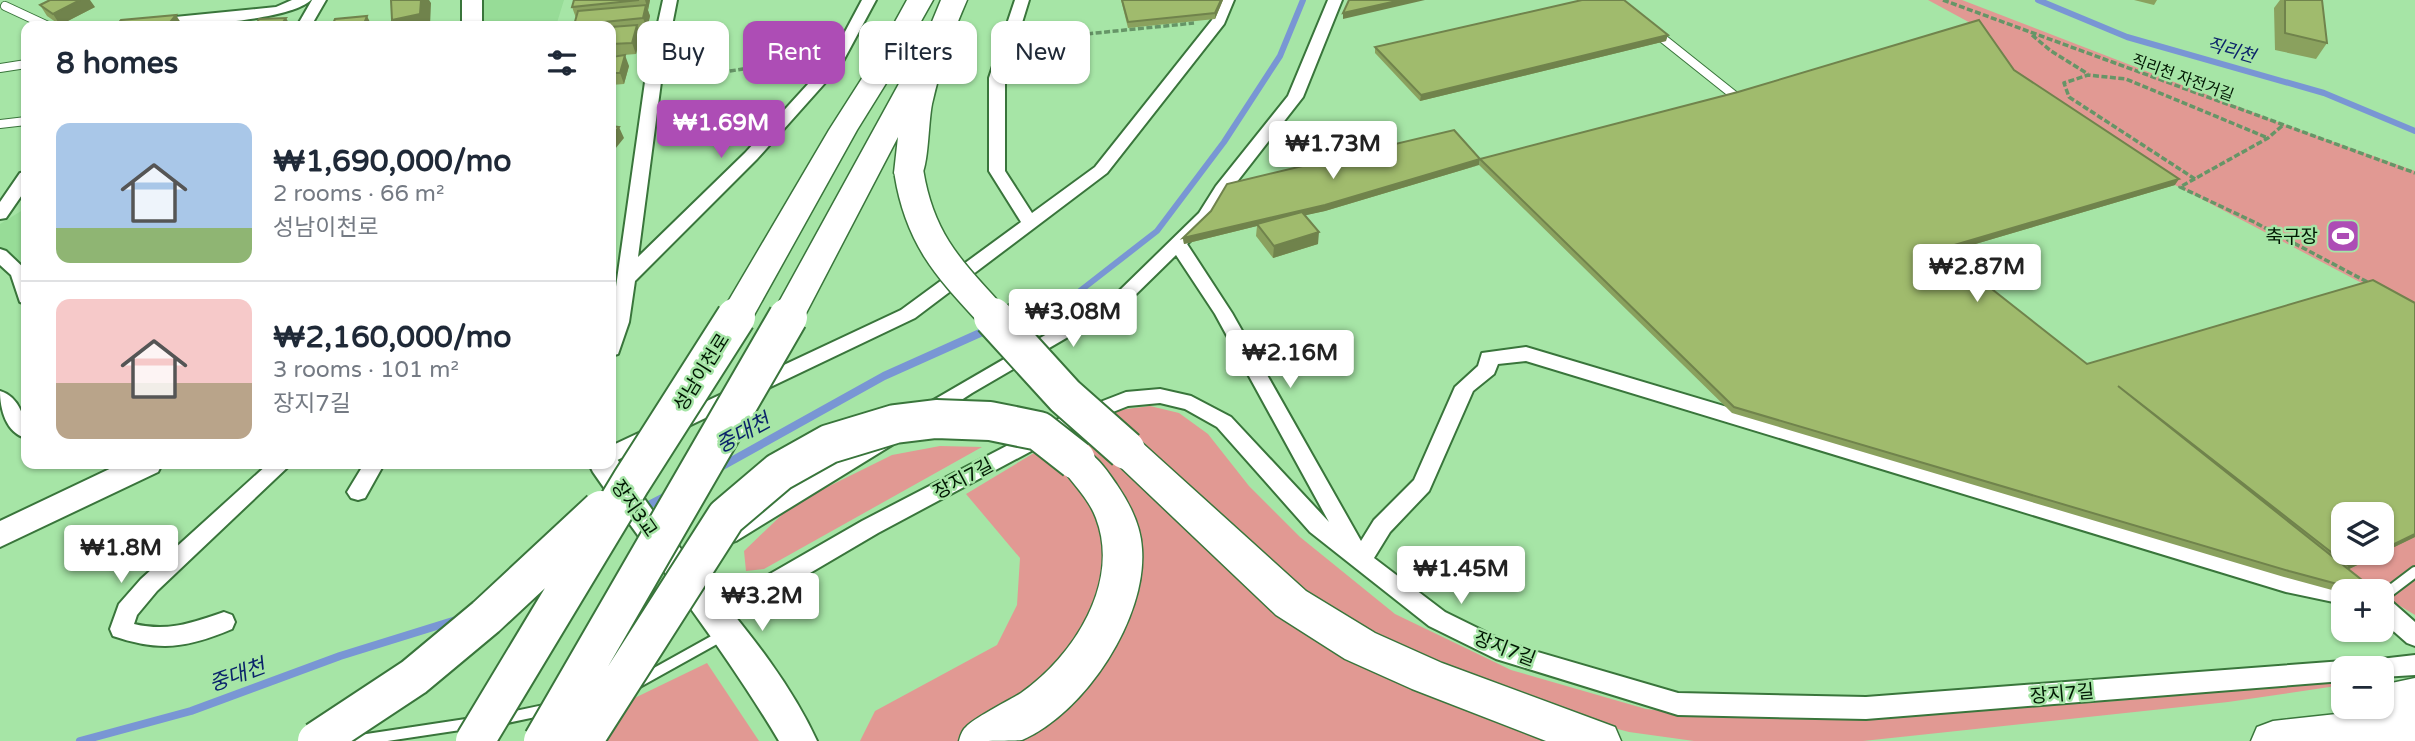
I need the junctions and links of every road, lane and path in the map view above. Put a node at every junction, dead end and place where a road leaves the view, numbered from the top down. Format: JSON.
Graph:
{"nodes":[{"id":1,"x":304,"y":0,"type":"edge"},
{"id":2,"x":319,"y":0,"type":"edge"},
{"id":3,"x":472,"y":0,"type":"edge"},
{"id":4,"x":670,"y":0,"type":"edge"},
{"id":5,"x":870,"y":0,"type":"edge"},
{"id":6,"x":920,"y":0,"type":"edge"},
{"id":7,"x":954,"y":0,"type":"edge"},
{"id":8,"x":1022,"y":0,"type":"edge"},
{"id":9,"x":1227,"y":0,"type":"edge"},
{"id":10,"x":1335,"y":0,"type":"edge"},
{"id":11,"x":1943,"y":0,"type":"edge"},
{"id":12,"x":5,"y":6,"type":"dead end"},
{"id":13,"x":279,"y":10,"type":"junction"},
{"id":14,"x":40,"y":21,"type":"edge"},
{"id":15,"x":172,"y":21,"type":"edge"},
{"id":16,"x":261,"y":21,"type":"edge"},
{"id":17,"x":307,"y":21,"type":"edge"},
{"id":18,"x":472,"y":21,"type":"edge"},
{"id":19,"x":666,"y":21,"type":"edge"},
{"id":20,"x":944,"y":21,"type":"edge"},
{"id":21,"x":1014,"y":21,"type":"edge"},
{"id":22,"x":1219,"y":21,"type":"junction"},
{"id":23,"x":1646,"y":24,"type":"edge"},
{"id":24,"x":2028,"y":32,"type":"junction"},
{"id":25,"x":1090,"y":34,"type":"edge"},
{"id":26,"x":845,"y":46,"type":"edge"},
{"id":27,"x":21,"y":65,"type":"edge"},
{"id":28,"x":0,"y":68,"type":"edge"},
{"id":29,"x":2088,"y":75,"type":"junction"},
{"id":30,"x":653,"y":84,"type":"edge"},
{"id":31,"x":816,"y":84,"type":"edge"},
{"id":32,"x":912,"y":84,"type":"edge"},
{"id":33,"x":923,"y":84,"type":"edge"},
{"id":34,"x":997,"y":84,"type":"edge"},
{"id":35,"x":1747,"y":106,"type":"edge"},
{"id":36,"x":21,"y":122,"type":"edge"},
{"id":37,"x":0,"y":124,"type":"edge"},
{"id":38,"x":2282,"y":126,"type":"junction"},
{"id":39,"x":2268,"y":138,"type":"junction"},
{"id":40,"x":2415,"y":173,"type":"edge"},
{"id":41,"x":2195,"y":179,"type":"junction"},
{"id":42,"x":21,"y":184,"type":"edge"},
{"id":43,"x":0,"y":214,"type":"edge"},
{"id":44,"x":1030,"y":223,"type":"junction"},
{"id":45,"x":1178,"y":244,"type":"junction"},
{"id":46,"x":0,"y":255,"type":"edge"},
{"id":47,"x":627,"y":278,"type":"junction"},
{"id":48,"x":21,"y":280,"type":"edge"},
{"id":49,"x":2381,"y":289,"type":"edge"},
{"id":50,"x":616,"y":335,"type":"edge"},
{"id":51,"x":0,"y":398,"type":"edge"},
{"id":52,"x":21,"y":425,"type":"edge"},
{"id":53,"x":616,"y":466,"type":"edge"},
{"id":54,"x":616,"y":466,"type":"edge"},
{"id":55,"x":124,"y":469,"type":"edge"},
{"id":56,"x":276,"y":469,"type":"edge"},
{"id":57,"x":371,"y":469,"type":"edge"},
{"id":58,"x":613,"y":469,"type":"edge"},
{"id":59,"x":614,"y":469,"type":"edge"},
{"id":60,"x":616,"y":469,"type":"edge"},
{"id":61,"x":358,"y":492,"type":"dead end"},
{"id":62,"x":0,"y":535,"type":"edge"},
{"id":63,"x":671,"y":560,"type":"junction"},
{"id":64,"x":1361,"y":561,"type":"junction"},
{"id":65,"x":2415,"y":572,"type":"edge"},
{"id":66,"x":2394,"y":588,"type":"edge"},
{"id":67,"x":2331,"y":592,"type":"edge"},
{"id":68,"x":2394,"y":618,"type":"edge"},
{"id":69,"x":224,"y":622,"type":"dead end"},
{"id":70,"x":723,"y":624,"type":"junction"},
{"id":71,"x":2415,"y":636,"type":"edge"},
{"id":72,"x":2415,"y":665,"type":"edge"},
{"id":73,"x":2394,"y":666,"type":"edge"},
{"id":74,"x":2331,"y":672,"type":"edge"},
{"id":75,"x":600,"y":695,"type":"dead end"},
{"id":76,"x":2415,"y":697,"type":"edge"},
{"id":77,"x":587,"y":699,"type":"dead end"},
{"id":78,"x":2394,"y":707,"type":"edge"},
{"id":79,"x":2360,"y":719,"type":"edge"},
{"id":80,"x":2390,"y":719,"type":"edge"},
{"id":81,"x":2415,"y":726,"type":"edge"},
{"id":82,"x":317,"y":741,"type":"edge"},
{"id":83,"x":354,"y":741,"type":"edge"},
{"id":84,"x":475,"y":741,"type":"edge"},
{"id":85,"x":543,"y":741,"type":"edge"},
{"id":86,"x":583,"y":741,"type":"edge"},
{"id":87,"x":799,"y":741,"type":"edge"},
{"id":88,"x":981,"y":741,"type":"edge"},
{"id":89,"x":1599,"y":741,"type":"edge"},
{"id":90,"x":2273,"y":741,"type":"edge"}],
"edges":[{"from":1,"to":13,"type":"street"},
{"from":2,"to":17,"type":"street"},
{"from":3,"to":18,"type":"street"},
{"from":4,"to":19,"type":"street"},
{"from":5,"to":26,"type":"street"},
{"from":6,"to":53,"type":"highway","name":"성남이천로","bridge":true},
{"from":7,"to":20,"type":"highway"},
{"from":8,"to":21,"type":"street"},
{"from":9,"to":22,"type":"street"},
{"from":10,"to":45,"type":"street"},
{"from":11,"to":24,"type":"path","name":"직리천 자전거길"},
{"from":12,"to":14,"type":"lane"},
{"from":13,"to":15,"type":"street"},
{"from":13,"to":16,"type":"street"},
{"from":22,"to":25,"type":"path"},
{"from":22,"to":44,"type":"street"},
{"from":23,"to":35,"type":"lane"},
{"from":24,"to":29,"type":"path"},
{"from":24,"to":38,"type":"path","name":"직리천 자전거길"},
{"from":27,"to":28,"type":"lane"},
{"from":29,"to":39,"type":"path"},
{"from":29,"to":41,"type":"path"},
{"from":30,"to":47,"type":"street"},
{"from":31,"to":47,"type":"street"},
{"from":32,"to":85,"type":"highway","bridge":true},
{"from":33,"to":89,"type":"highway","bridge":true},
{"from":34,"to":44,"type":"street"},
{"from":36,"to":37,"type":"lane"},
{"from":38,"to":39,"type":"path"},
{"from":38,"to":40,"type":"path","name":"직리천 자전거길"},
{"from":39,"to":41,"type":"path"},
{"from":41,"to":49,"type":"path"},
{"from":42,"to":43,"type":"street"},
{"from":44,"to":54,"type":"street"},
{"from":45,"to":63,"type":"street"},
{"from":45,"to":64,"type":"street"},
{"from":46,"to":48,"type":"street"},
{"from":47,"to":50,"type":"street"},
{"from":51,"to":52,"type":"street"},
{"from":55,"to":62,"type":"street"},
{"from":56,"to":69,"type":"street"},
{"from":57,"to":61,"type":"street"},
{"from":58,"to":82,"type":"highway","bridge":true},
{"from":59,"to":84,"type":"highway","name":"성남이천로","bridge":true},
{"from":60,"to":63,"type":"street","name":"장지3교","bridge":true},
{"from":63,"to":70,"type":"street"},
{"from":64,"to":67,"type":"street"},
{"from":64,"to":70,"type":"street","name":"장지7길"},
{"from":64,"to":74,"type":"street","name":"장지7길"},
{"from":65,"to":66,"type":"lane"},
{"from":68,"to":71,"type":"street"},
{"from":70,"to":75,"type":"lane"},
{"from":70,"to":87,"type":"street"},
{"from":72,"to":73,"type":"street"},
{"from":76,"to":78,"type":"highway"},
{"from":77,"to":83,"type":"lane"},
{"from":79,"to":90,"type":"highway"},
{"from":80,"to":81,"type":"highway"},
{"from":86,"to":88,"type":"highway","bridge":true}]}
